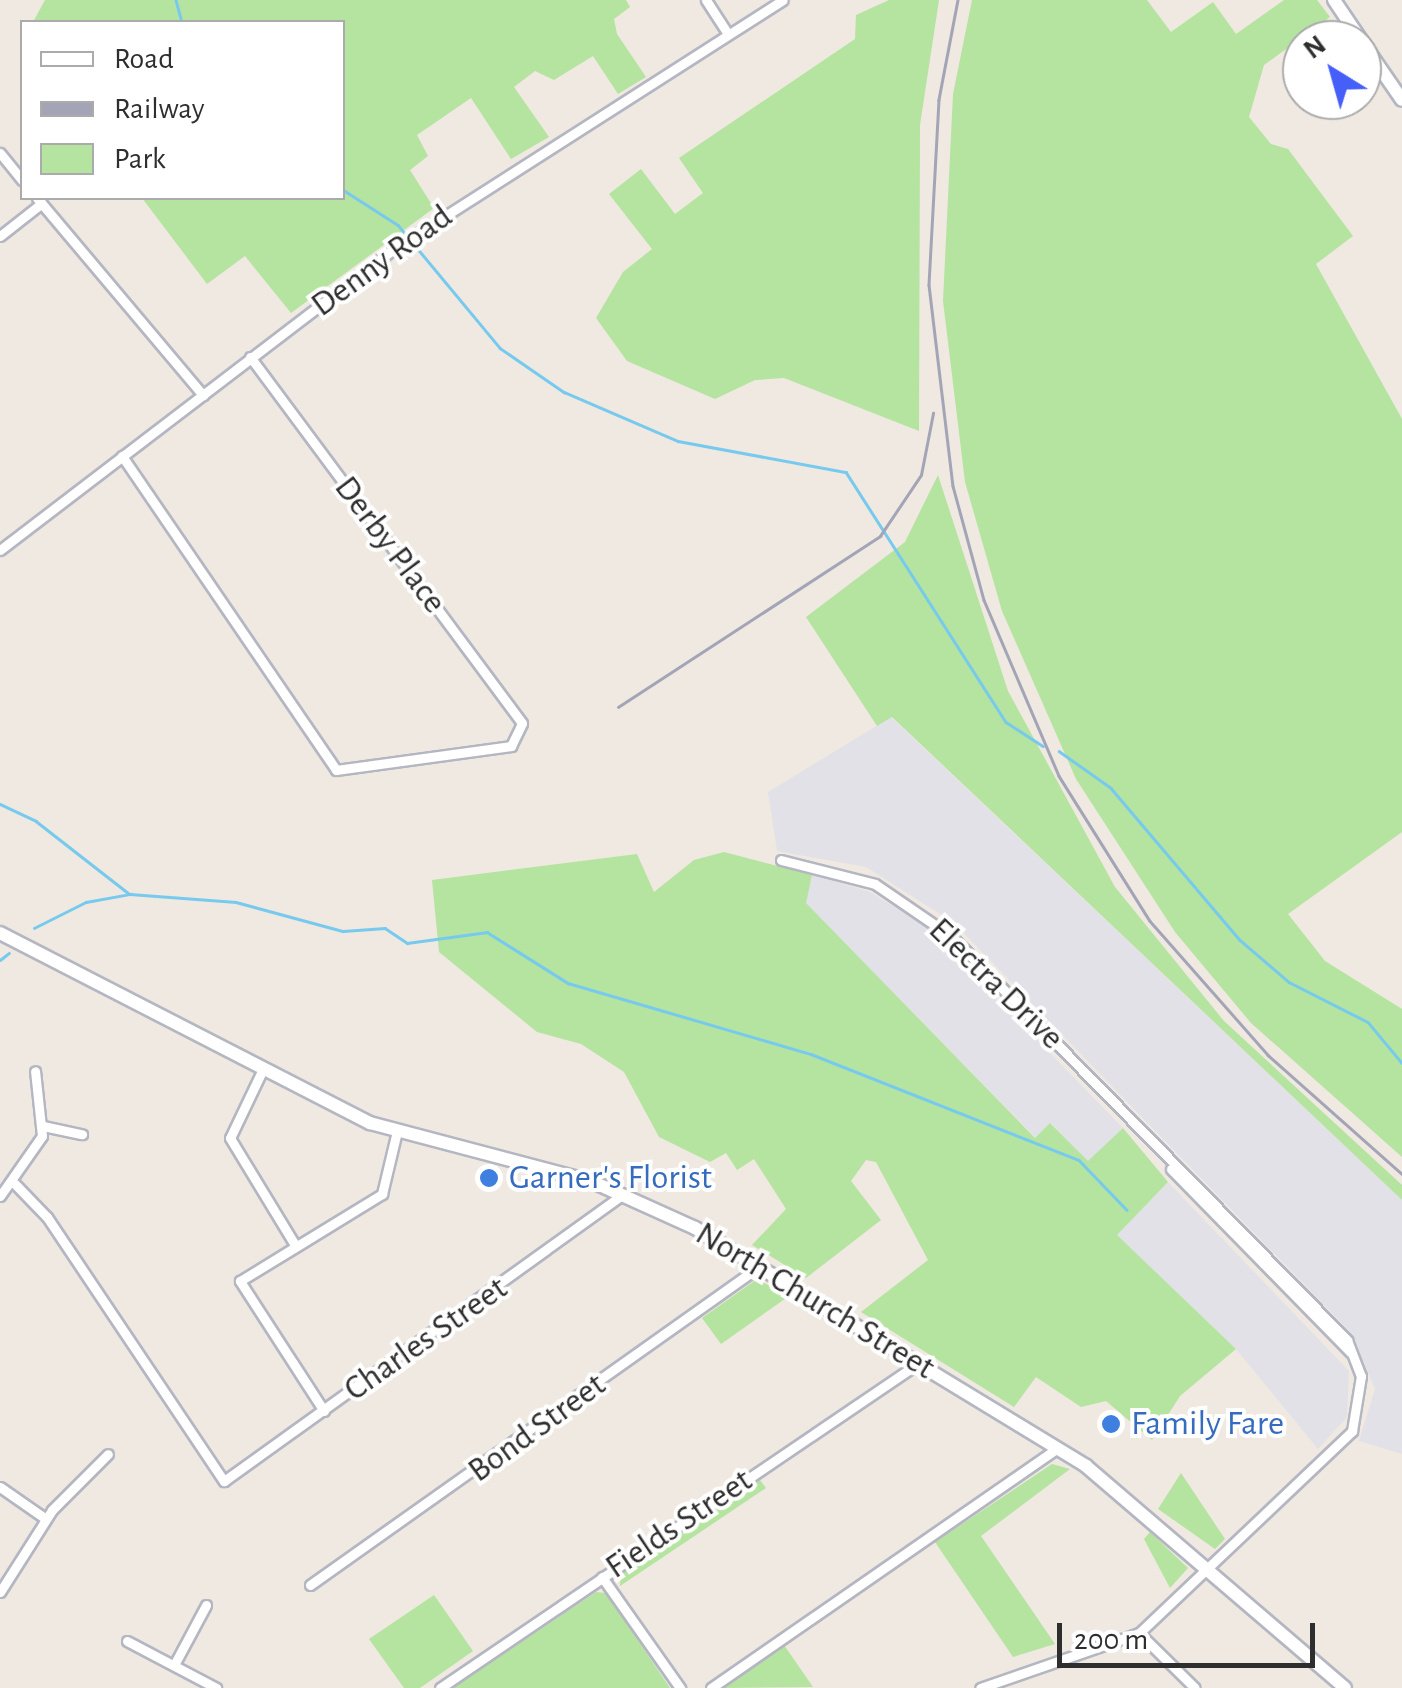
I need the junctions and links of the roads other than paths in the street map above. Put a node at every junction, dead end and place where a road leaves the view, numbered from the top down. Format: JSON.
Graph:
{"nodes":[{"id":1,"x":706,"y":0,"type":"edge"},
{"id":2,"x":783,"y":0,"type":"edge"},
{"id":3,"x":728,"y":34,"type":"junction"},
{"id":4,"x":1382,"y":71,"type":"edge"},
{"id":5,"x":1402,"y":100,"type":"edge"},
{"id":6,"x":0,"y":153,"type":"edge"},
{"id":7,"x":20,"y":178,"type":"edge"},
{"id":8,"x":40,"y":200,"type":"edge"},
{"id":9,"x":0,"y":236,"type":"edge"},
{"id":10,"x":250,"y":357,"type":"junction"},
{"id":11,"x":203,"y":395,"type":"junction"},
{"id":12,"x":122,"y":456,"type":"junction"},
{"id":13,"x":0,"y":550,"type":"edge"},
{"id":14,"x":782,"y":860,"type":"dead end"},
{"id":15,"x":0,"y":933,"type":"edge"},
{"id":16,"x":35,"y":1072,"type":"dead end"},
{"id":17,"x":262,"y":1072,"type":"junction"},
{"id":18,"x":43,"y":1126,"type":"junction"},
{"id":19,"x":397,"y":1130,"type":"junction"},
{"id":20,"x":82,"y":1134,"type":"dead end"},
{"id":21,"x":15,"y":1184,"type":"junction"},
{"id":22,"x":624,"y":1194,"type":"junction"},
{"id":23,"x":0,"y":1196,"type":"edge"},
{"id":24,"x":295,"y":1245,"type":"junction"},
{"id":25,"x":760,"y":1266,"type":"junction"},
{"id":26,"x":920,"y":1362,"type":"junction"},
{"id":27,"x":324,"y":1410,"type":"junction"},
{"id":28,"x":1058,"y":1448,"type":"junction"},
{"id":29,"x":108,"y":1454,"type":"dead end"},
{"id":30,"x":0,"y":1487,"type":"edge"},
{"id":31,"x":46,"y":1519,"type":"junction"},
{"id":32,"x":1210,"y":1569,"type":"junction"},
{"id":33,"x":602,"y":1577,"type":"junction"},
{"id":34,"x":310,"y":1586,"type":"dead end"},
{"id":35,"x":0,"y":1592,"type":"edge"},
{"id":36,"x":206,"y":1605,"type":"dead end"},
{"id":37,"x":1139,"y":1633,"type":"junction"},
{"id":38,"x":127,"y":1641,"type":"dead end"},
{"id":39,"x":174,"y":1665,"type":"junction"},
{"id":40,"x":216,"y":1688,"type":"edge"},
{"id":41,"x":440,"y":1688,"type":"edge"},
{"id":42,"x":680,"y":1688,"type":"edge"},
{"id":43,"x":710,"y":1688,"type":"edge"},
{"id":44,"x":980,"y":1688,"type":"edge"},
{"id":45,"x":1195,"y":1688,"type":"edge"},
{"id":46,"x":1345,"y":1688,"type":"edge"}],
"edges":[{"from":1,"to":3,"type":"street"},
{"from":2,"to":3,"type":"street","name":"Denny Road"},
{"from":3,"to":10,"type":"street","name":"Denny Road"},
{"from":4,"to":5,"type":"main road"},
{"from":6,"to":7,"type":"street"},
{"from":8,"to":9,"type":"street"},
{"from":8,"to":11,"type":"street"},
{"from":10,"to":11,"type":"street","name":"Denny Road"},
{"from":10,"to":12,"type":"street","name":"Derby Place"},
{"from":11,"to":12,"type":"street","name":"Denny Road"},
{"from":12,"to":13,"type":"street","name":"Denny Road"},
{"from":14,"to":32,"type":"street","name":"Electra Drive"},
{"from":15,"to":17,"type":"main road","name":"North Church Street"},
{"from":16,"to":18,"type":"street"},
{"from":17,"to":19,"type":"main road","name":"North Church Street"},
{"from":17,"to":24,"type":"street"},
{"from":18,"to":20,"type":"street"},
{"from":18,"to":21,"type":"street"},
{"from":19,"to":22,"type":"main road","name":"North Church Street"},
{"from":19,"to":24,"type":"street"},
{"from":21,"to":23,"type":"street"},
{"from":21,"to":27,"type":"street","name":"Charles Street"},
{"from":22,"to":25,"type":"main road","name":"North Church Street"},
{"from":22,"to":27,"type":"street","name":"Charles Street"},
{"from":24,"to":27,"type":"street"},
{"from":25,"to":26,"type":"main road","name":"North Church Street"},
{"from":25,"to":34,"type":"street","name":"Bond Street"},
{"from":26,"to":28,"type":"main road","name":"North Church Street"},
{"from":26,"to":33,"type":"street","name":"Fields Street"},
{"from":28,"to":32,"type":"main road","name":"North Church Street"},
{"from":28,"to":43,"type":"street"},
{"from":29,"to":31,"type":"street"},
{"from":30,"to":31,"type":"street"},
{"from":31,"to":35,"type":"street"},
{"from":32,"to":37,"type":"street","name":"Electra Drive"},
{"from":32,"to":46,"type":"main road","name":"North Church Street"},
{"from":33,"to":41,"type":"street","name":"Fields Street"},
{"from":33,"to":42,"type":"street"},
{"from":36,"to":39,"type":"street"},
{"from":37,"to":44,"type":"street"},
{"from":37,"to":45,"type":"street"},
{"from":38,"to":39,"type":"street"},
{"from":39,"to":40,"type":"street"}]}
